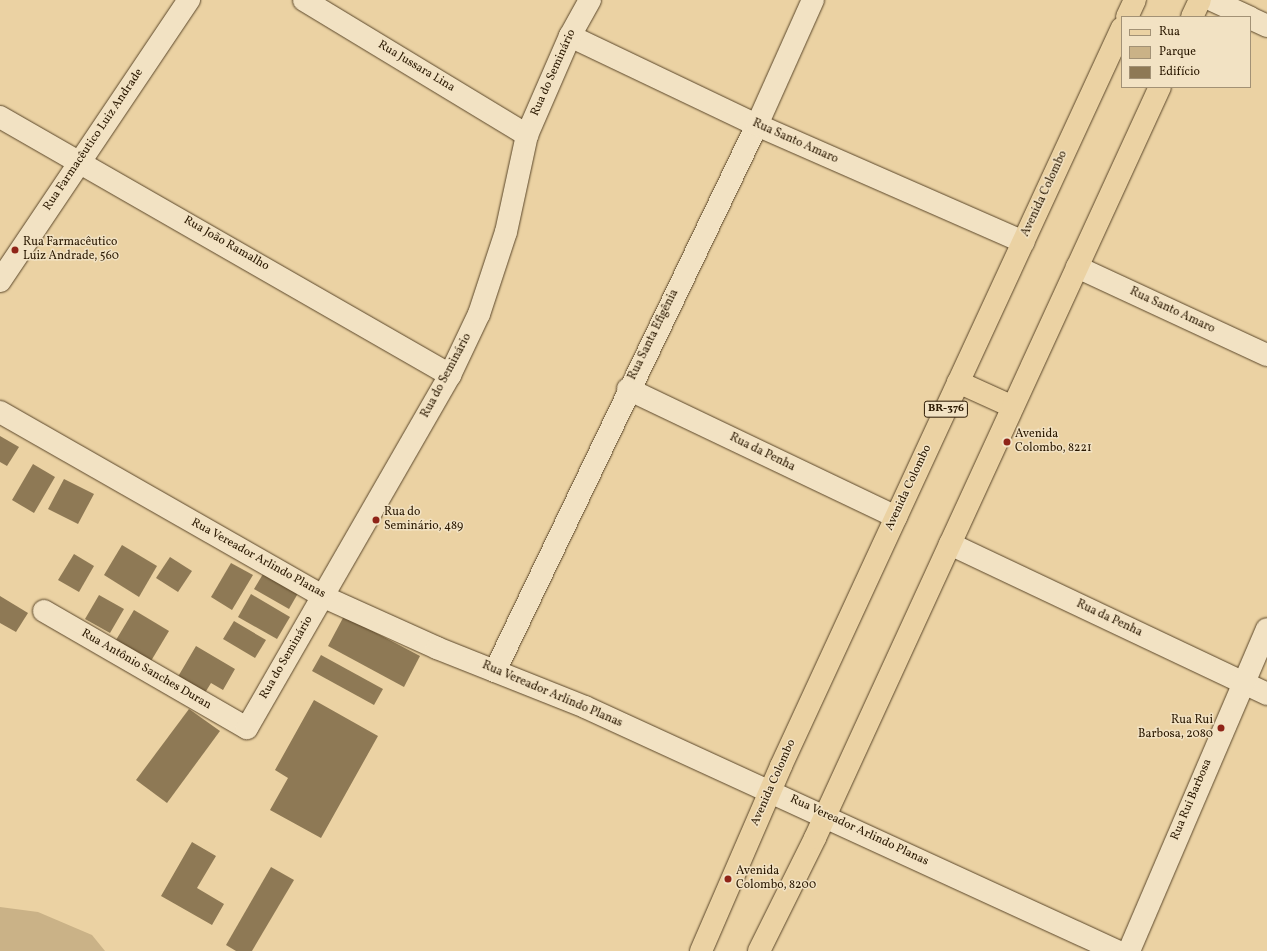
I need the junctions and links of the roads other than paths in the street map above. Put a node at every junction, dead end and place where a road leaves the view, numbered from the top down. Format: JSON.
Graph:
{"nodes":[{"id":1,"x":189,"y":0,"type":"edge"},
{"id":2,"x":304,"y":0,"type":"edge"},
{"id":3,"x":590,"y":0,"type":"edge"},
{"id":4,"x":812,"y":0,"type":"edge"},
{"id":5,"x":1135,"y":0,"type":"edge"},
{"id":6,"x":1200,"y":0,"type":"edge"},
{"id":7,"x":1212,"y":0,"type":"edge"},
{"id":8,"x":1127,"y":16,"type":"edge"},
{"id":9,"x":1192,"y":16,"type":"edge"},
{"id":10,"x":1247,"y":16,"type":"edge"},
{"id":11,"x":1251,"y":18,"type":"edge"},
{"id":12,"x":1267,"y":26,"type":"edge"},
{"id":13,"x":1121,"y":30,"type":"edge"},
{"id":14,"x":570,"y":36,"type":"junction"},
{"id":15,"x":1160,"y":88,"type":"edge"},
{"id":16,"x":0,"y":117,"type":"edge"},
{"id":17,"x":757,"y":125,"type":"junction"},
{"id":18,"x":527,"y":135,"type":"junction"},
{"id":19,"x":80,"y":160,"type":"junction"},
{"id":20,"x":1023,"y":242,"type":"junction"},
{"id":21,"x":1077,"y":267,"type":"junction"},
{"id":22,"x":0,"y":281,"type":"edge"},
{"id":23,"x":1267,"y":355,"type":"edge"},
{"id":24,"x":450,"y":374,"type":"junction"},
{"id":25,"x":958,"y":382,"type":"junction"},
{"id":26,"x":628,"y":389,"type":"junction"},
{"id":27,"x":1012,"y":407,"type":"junction"},
{"id":28,"x":0,"y":412,"type":"edge"},
{"id":29,"x":896,"y":517,"type":"junction"},
{"id":30,"x":950,"y":544,"type":"junction"},
{"id":31,"x":322,"y":596,"type":"junction"},
{"id":32,"x":44,"y":611,"type":"dead end"},
{"id":33,"x":1267,"y":628,"type":"edge"},
{"id":34,"x":495,"y":671,"type":"junction"},
{"id":35,"x":1243,"y":682,"type":"junction"},
{"id":36,"x":1267,"y":694,"type":"edge"},
{"id":37,"x":247,"y":728,"type":"joint"},
{"id":38,"x":770,"y":791,"type":"junction"},
{"id":39,"x":825,"y":816,"type":"junction"},
{"id":40,"x":701,"y":951,"type":"edge"},
{"id":41,"x":759,"y":951,"type":"edge"},
{"id":42,"x":1117,"y":951,"type":"edge"},
{"id":43,"x":1129,"y":951,"type":"edge"}],
"edges":[{"from":1,"to":19,"type":"street","name":"Rua Farmacêutico Luiz Andrade"},
{"from":2,"to":18,"type":"street","name":"Rua Jussara Lina"},
{"from":3,"to":14,"type":"street","name":"Rua do Seminário"},
{"from":4,"to":17,"type":"street","name":"Rua Santa Efigênia"},
{"from":5,"to":8,"type":"main road"},
{"from":6,"to":9,"type":"main road"},
{"from":7,"to":10,"type":"street"},
{"from":11,"to":12,"type":"street"},
{"from":13,"to":20,"type":"main road","name":"Avenida Colombo","number":"BR-376"},
{"from":14,"to":17,"type":"street","name":"Rua Santo Amaro"},
{"from":14,"to":18,"type":"street","name":"Rua do Seminário"},
{"from":15,"to":21,"type":"main road"},
{"from":16,"to":19,"type":"street","name":"Rua João Ramalho"},
{"from":17,"to":20,"type":"street","name":"Rua Santo Amaro"},
{"from":17,"to":26,"type":"street","name":"Rua Santa Efigênia"},
{"from":18,"to":24,"type":"street","name":"Rua do Seminário"},
{"from":19,"to":22,"type":"street","name":"Rua Farmacêutico Luiz Andrade"},
{"from":19,"to":24,"type":"street","name":"Rua João Ramalho"},
{"from":20,"to":25,"type":"main road","name":"Avenida Colombo","number":"BR-376"},
{"from":21,"to":23,"type":"street","name":"Rua Santo Amaro"},
{"from":21,"to":27,"type":"main road"},
{"from":24,"to":31,"type":"street","name":"Rua do Seminário"},
{"from":25,"to":27,"type":"main road"},
{"from":25,"to":29,"type":"main road","name":"Avenida Colombo","number":"BR-376"},
{"from":26,"to":29,"type":"street","name":"Rua da Penha"},
{"from":26,"to":34,"type":"street","name":"Rua Santa Efigênia"},
{"from":27,"to":30,"type":"main road"},
{"from":28,"to":31,"type":"street","name":"Rua Vereador Arlindo Planas"},
{"from":29,"to":38,"type":"main road","name":"Avenida Colombo","number":"BR-376"},
{"from":30,"to":35,"type":"street","name":"Rua da Penha"},
{"from":30,"to":39,"type":"main road"},
{"from":31,"to":34,"type":"street","name":"Rua Vereador Arlindo Planas"},
{"from":31,"to":37,"type":"street","name":"Rua do Seminário"},
{"from":32,"to":37,"type":"street","name":"Rua Antônio Sanches Duran"},
{"from":33,"to":35,"type":"street","name":"Rua Rui Barbosa"},
{"from":34,"to":38,"type":"street","name":"Rua Vereador Arlindo Planas"},
{"from":35,"to":36,"type":"street","name":"Rua da Penha"},
{"from":35,"to":43,"type":"street","name":"Rua Rui Barbosa"},
{"from":38,"to":39,"type":"street","name":"Rua Vereador Arlindo Planas"},
{"from":38,"to":40,"type":"main road","name":"Avenida Colombo","number":"BR-376"},
{"from":39,"to":41,"type":"main road"},
{"from":39,"to":42,"type":"street","name":"Rua Vereador Arlindo Planas"}]}
